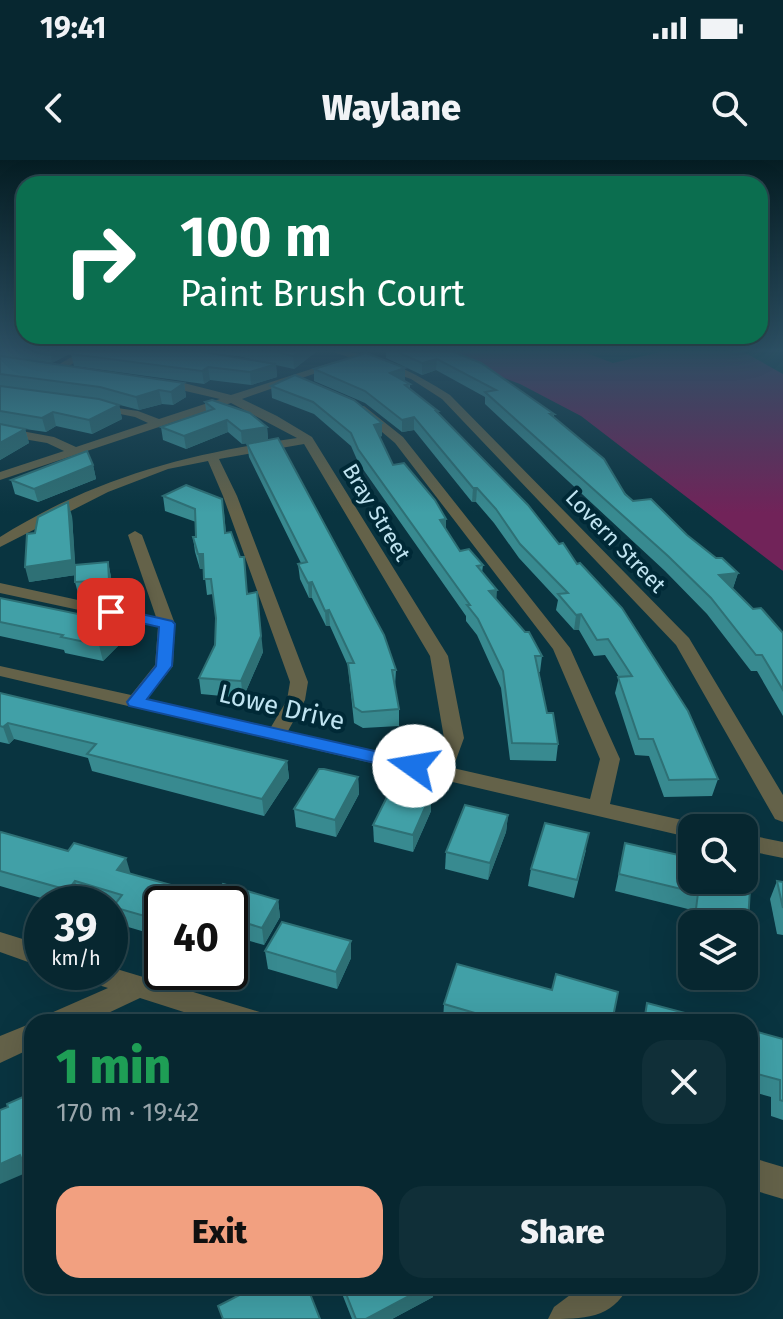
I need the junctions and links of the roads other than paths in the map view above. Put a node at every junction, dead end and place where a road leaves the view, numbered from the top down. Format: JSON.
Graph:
{"nodes":[{"id":1,"x":84,"y":405,"type":"edge"},
{"id":2,"x":217,"y":405,"type":"edge"},
{"id":3,"x":249,"y":405,"type":"edge"},
{"id":4,"x":353,"y":405,"type":"edge"},
{"id":5,"x":454,"y":405,"type":"edge"},
{"id":6,"x":160,"y":424,"type":"junction"},
{"id":7,"x":0,"y":431,"type":"edge"},
{"id":8,"x":308,"y":440,"type":"junction"},
{"id":9,"x":75,"y":451,"type":"junction"},
{"id":10,"x":212,"y":457,"type":"junction"},
{"id":11,"x":0,"y":476,"type":"edge"},
{"id":12,"x":135,"y":535,"type":"dead end"},
{"id":13,"x":0,"y":543,"type":"edge"},
{"id":14,"x":0,"y":588,"type":"edge"},
{"id":15,"x":167,"y":624,"type":"junction"},
{"id":16,"x":0,"y":671,"type":"edge"},
{"id":17,"x":135,"y":702,"type":"junction"},
{"id":18,"x":276,"y":735,"type":"junction"},
{"id":19,"x":441,"y":772,"type":"junction"},
{"id":20,"x":598,"y":810,"type":"junction"},
{"id":21,"x":783,"y":814,"type":"edge"},
{"id":22,"x":678,"y":827,"type":"edge"},
{"id":23,"x":758,"y":845,"type":"edge"},
{"id":24,"x":783,"y":850,"type":"edge"},
{"id":25,"x":0,"y":942,"type":"edge"},
{"id":26,"x":24,"y":950,"type":"edge"},
{"id":27,"x":128,"y":984,"type":"edge"},
{"id":28,"x":138,"y":987,"type":"junction"},
{"id":29,"x":79,"y":1014,"type":"edge"},
{"id":30,"x":227,"y":1014,"type":"edge"},
{"id":31,"x":24,"y":1039,"type":"edge"},
{"id":32,"x":0,"y":1050,"type":"edge"},
{"id":33,"x":600,"y":1294,"type":"edge"},
{"id":34,"x":566,"y":1319,"type":"edge"}],
"edges":[{"from":1,"to":6,"type":"street"},
{"from":2,"to":6,"type":"street"},
{"from":3,"to":8,"type":"street","name":"Bray Street"},
{"from":4,"to":20,"type":"street"},
{"from":5,"to":21,"type":"street","name":"Lovern Street"},
{"from":6,"to":9,"type":"street"},
{"from":7,"to":9,"type":"street"},
{"from":8,"to":10,"type":"street"},
{"from":8,"to":19,"type":"street","name":"Bray Street"},
{"from":9,"to":11,"type":"street"},
{"from":10,"to":13,"type":"street"},
{"from":10,"to":18,"type":"street"},
{"from":12,"to":15,"type":"street"},
{"from":14,"to":15,"type":"street"},
{"from":15,"to":17,"type":"street"},
{"from":16,"to":17,"type":"street","name":"Lowe Drive"},
{"from":17,"to":18,"type":"street","name":"Lowe Drive"},
{"from":18,"to":19,"type":"street","name":"Lowe Drive"},
{"from":19,"to":20,"type":"street","name":"Lowe Drive"},
{"from":20,"to":22,"type":"street","name":"Lowe Drive"},
{"from":23,"to":24,"type":"street"},
{"from":25,"to":26,"type":"street"},
{"from":27,"to":28,"type":"street"},
{"from":28,"to":29,"type":"street"},
{"from":28,"to":30,"type":"street"},
{"from":31,"to":32,"type":"street"},
{"from":33,"to":34,"type":"street"}]}
